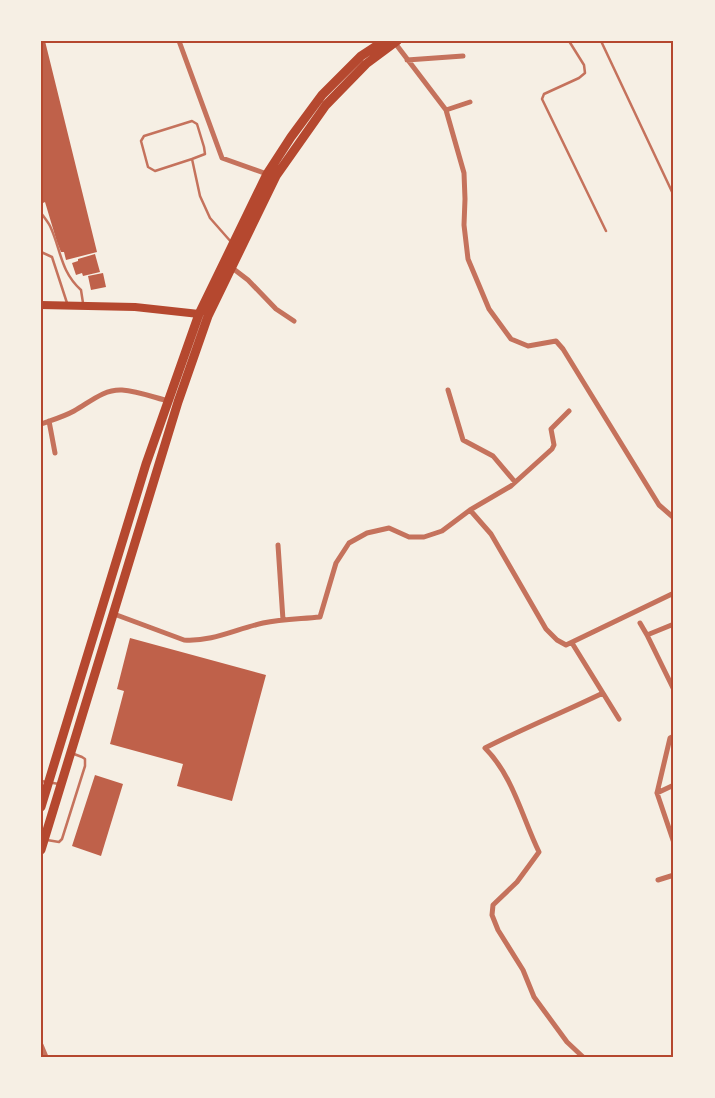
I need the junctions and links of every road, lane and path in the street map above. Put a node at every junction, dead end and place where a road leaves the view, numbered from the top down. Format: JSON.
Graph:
{"nodes":[{"id":1,"x":179,"y":41,"type":"edge"},
{"id":2,"x":384,"y":41,"type":"edge"},
{"id":3,"x":569,"y":41,"type":"edge"},
{"id":4,"x":601,"y":41,"type":"edge"},
{"id":5,"x":396,"y":42,"type":"edge"},
{"id":6,"x":463,"y":56,"type":"dead end"},
{"id":7,"x":407,"y":60,"type":"junction"},
{"id":8,"x":470,"y":102,"type":"dead end"},
{"id":9,"x":446,"y":110,"type":"junction"},
{"id":10,"x":192,"y":159,"type":"junction"},
{"id":11,"x":267,"y":174,"type":"junction"},
{"id":12,"x":674,"y":196,"type":"edge"},
{"id":13,"x":41,"y":213,"type":"edge"},
{"id":14,"x":606,"y":231,"type":"dead end"},
{"id":15,"x":233,"y":244,"type":"junction"},
{"id":16,"x":41,"y":252,"type":"edge"},
{"id":17,"x":231,"y":267,"type":"junction"},
{"id":18,"x":41,"y":305,"type":"edge"},
{"id":19,"x":68,"y":305,"type":"junction"},
{"id":20,"x":83,"y":305,"type":"junction"},
{"id":21,"x":199,"y":314,"type":"junction"},
{"id":22,"x":294,"y":321,"type":"dead end"},
{"id":23,"x":448,"y":390,"type":"dead end"},
{"id":24,"x":168,"y":401,"type":"junction"},
{"id":25,"x":569,"y":411,"type":"dead end"},
{"id":26,"x":49,"y":421,"type":"junction"},
{"id":27,"x":41,"y":424,"type":"edge"},
{"id":28,"x":55,"y":453,"type":"dead end"},
{"id":29,"x":515,"y":482,"type":"junction"},
{"id":30,"x":470,"y":510,"type":"junction"},
{"id":31,"x":674,"y":518,"type":"edge"},
{"id":32,"x":278,"y":545,"type":"dead end"},
{"id":33,"x":674,"y":593,"type":"edge"},
{"id":34,"x":114,"y":614,"type":"junction"},
{"id":35,"x":283,"y":620,"type":"junction"},
{"id":36,"x":640,"y":623,"type":"dead end"},
{"id":37,"x":674,"y":624,"type":"edge"},
{"id":38,"x":647,"y":635,"type":"junction"},
{"id":39,"x":572,"y":643,"type":"junction"},
{"id":40,"x":672,"y":681,"type":"edge"},
{"id":41,"x":674,"y":690,"type":"edge"},
{"id":42,"x":603,"y":693,"type":"junction"},
{"id":43,"x":619,"y":719,"type":"dead end"},
{"id":44,"x":674,"y":736,"type":"edge"},
{"id":45,"x":70,"y":753,"type":"junction"},
{"id":46,"x":45,"y":781,"type":"edge"},
{"id":47,"x":60,"y":784,"type":"junction"},
{"id":48,"x":674,"y":786,"type":"edge"},
{"id":49,"x":657,"y":793,"type":"junction"},
{"id":50,"x":41,"y":807,"type":"edge"},
{"id":51,"x":672,"y":833,"type":"edge"},
{"id":52,"x":44,"y":839,"type":"junction"},
{"id":53,"x":674,"y":843,"type":"edge"},
{"id":54,"x":41,"y":850,"type":"edge"},
{"id":55,"x":674,"y":875,"type":"edge"},
{"id":56,"x":658,"y":880,"type":"dead end"},
{"id":57,"x":41,"y":1045,"type":"edge"},
{"id":58,"x":46,"y":1057,"type":"edge"},
{"id":59,"x":583,"y":1057,"type":"edge"}],
"edges":[{"from":1,"to":11,"type":"street"},
{"from":2,"to":11,"type":"highway"},
{"from":3,"to":14,"type":"lane"},
{"from":4,"to":12,"type":"lane"},
{"from":5,"to":7,"type":"street"},
{"from":5,"to":17,"type":"highway"},
{"from":6,"to":7,"type":"street"},
{"from":7,"to":9,"type":"street"},
{"from":8,"to":9,"type":"street"},
{"from":9,"to":31,"type":"street"},
{"from":10,"to":10,"type":"lane"},
{"from":10,"to":15,"type":"lane"},
{"from":11,"to":15,"type":"highway"},
{"from":13,"to":20,"type":"lane"},
{"from":15,"to":21,"type":"highway"},
{"from":16,"to":19,"type":"lane"},
{"from":17,"to":22,"type":"street"},
{"from":17,"to":34,"type":"highway"},
{"from":18,"to":19,"type":"main road"},
{"from":19,"to":20,"type":"main road"},
{"from":20,"to":21,"type":"main road"},
{"from":21,"to":24,"type":"highway"},
{"from":23,"to":29,"type":"street"},
{"from":24,"to":26,"type":"street"},
{"from":24,"to":46,"type":"highway"},
{"from":25,"to":29,"type":"street"},
{"from":26,"to":27,"type":"street"},
{"from":26,"to":28,"type":"street"},
{"from":29,"to":30,"type":"street"},
{"from":30,"to":35,"type":"street"},
{"from":30,"to":39,"type":"street"},
{"from":32,"to":35,"type":"street"},
{"from":33,"to":39,"type":"street"},
{"from":34,"to":35,"type":"street"},
{"from":34,"to":45,"type":"highway"},
{"from":36,"to":38,"type":"street"},
{"from":37,"to":38,"type":"street"},
{"from":38,"to":40,"type":"street"},
{"from":39,"to":42,"type":"street"},
{"from":40,"to":41,"type":"street"},
{"from":42,"to":43,"type":"street"},
{"from":42,"to":59,"type":"street"},
{"from":44,"to":49,"type":"street"},
{"from":45,"to":47,"type":"highway"},
{"from":45,"to":52,"type":"lane"},
{"from":46,"to":47,"type":"lane"},
{"from":46,"to":50,"type":"highway"},
{"from":47,"to":52,"type":"highway"},
{"from":48,"to":49,"type":"street"},
{"from":49,"to":51,"type":"street"},
{"from":51,"to":53,"type":"street"},
{"from":52,"to":54,"type":"highway"},
{"from":55,"to":56,"type":"street"},
{"from":57,"to":58,"type":"street"}]}
